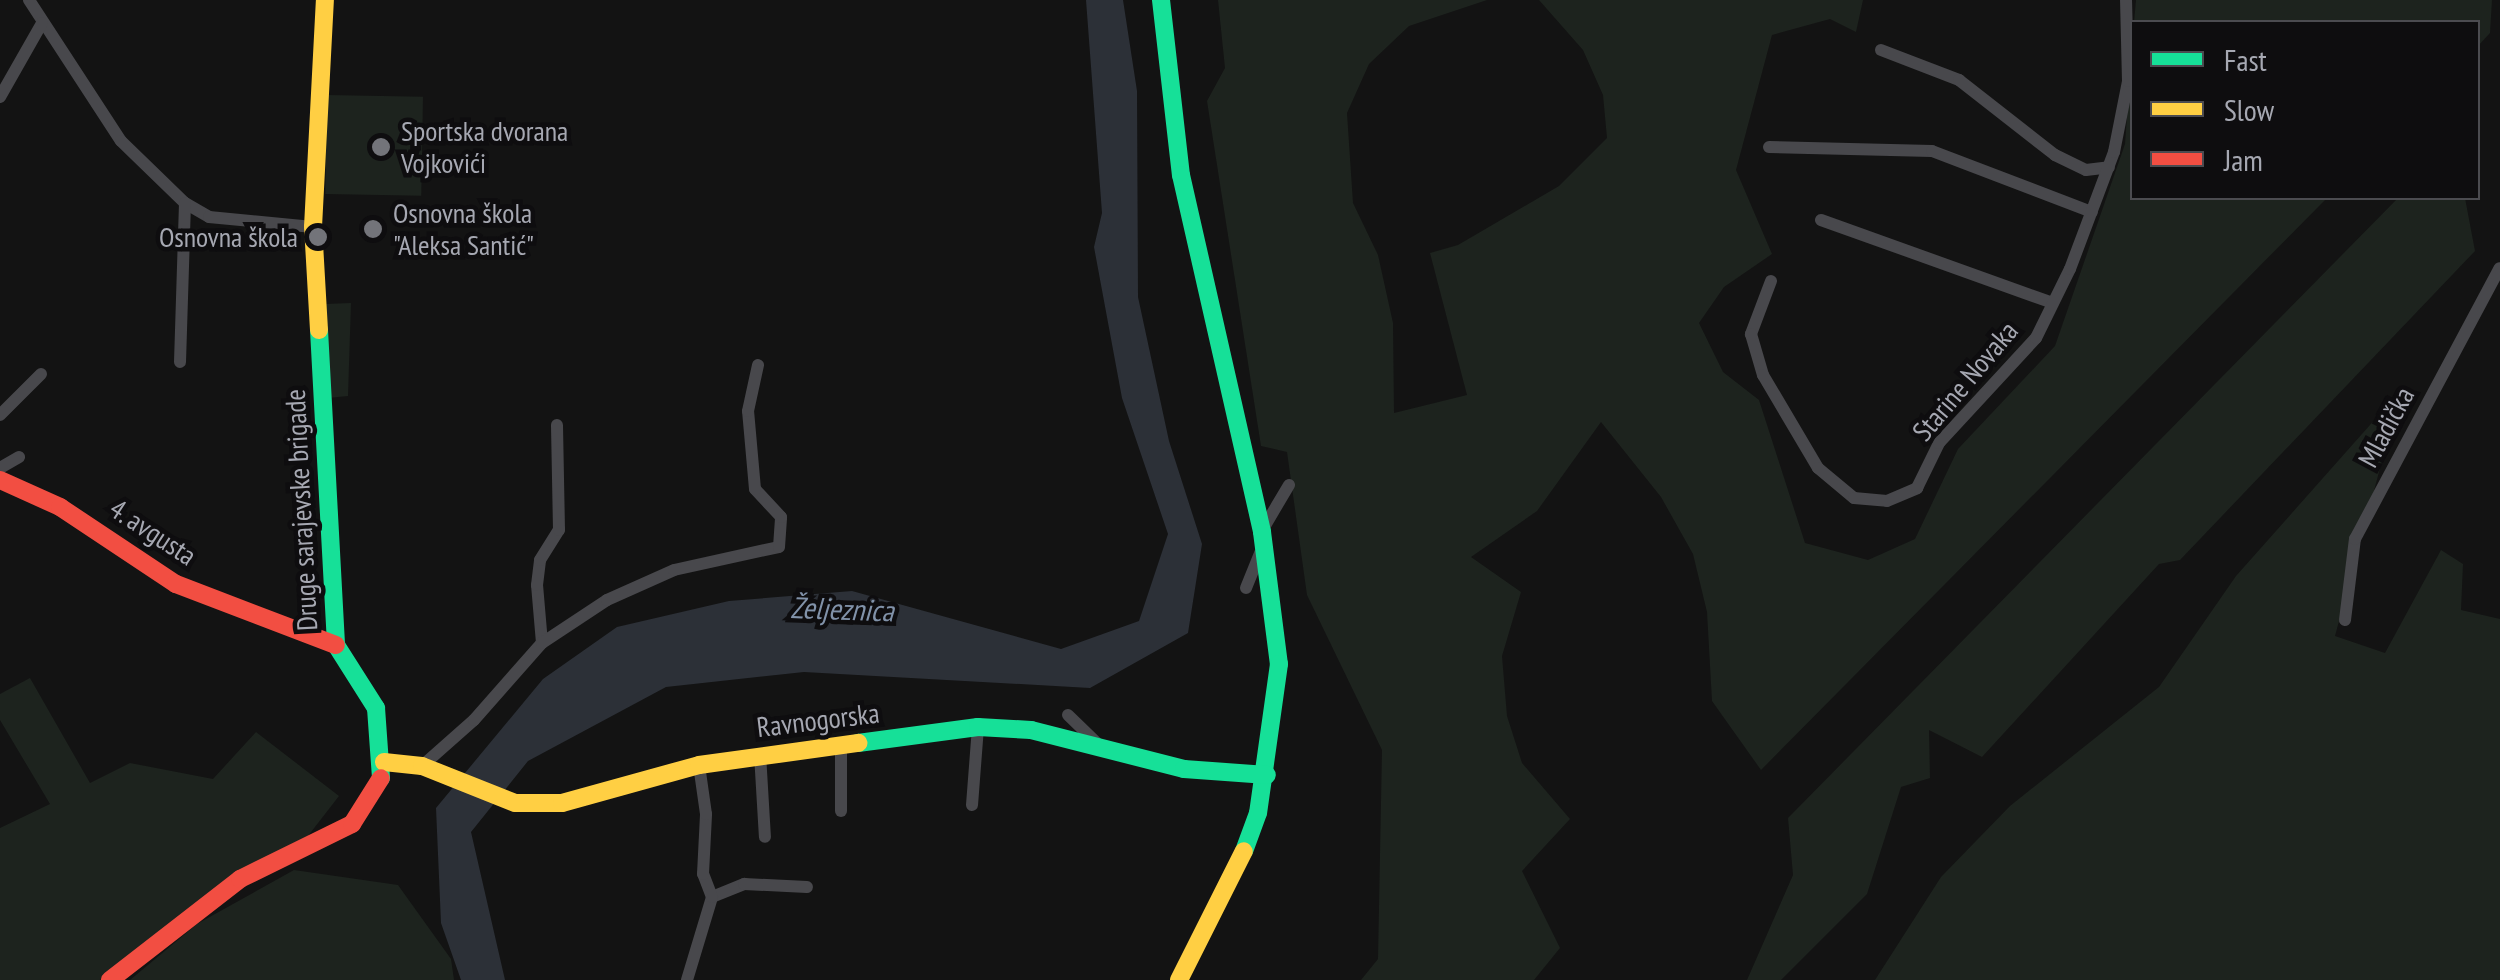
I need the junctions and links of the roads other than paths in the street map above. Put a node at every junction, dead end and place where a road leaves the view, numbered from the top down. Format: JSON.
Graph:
{"nodes":[{"id":1,"x":29,"y":0,"type":"edge"},
{"id":2,"x":325,"y":0,"type":"edge"},
{"id":3,"x":1161,"y":0,"type":"edge"},
{"id":4,"x":2126,"y":0,"type":"edge"},
{"id":5,"x":42,"y":23,"type":"junction"},
{"id":6,"x":1881,"y":50,"type":"dead end"},
{"id":7,"x":0,"y":97,"type":"edge"},
{"id":8,"x":1770,"y":147,"type":"dead end"},
{"id":9,"x":2109,"y":167,"type":"junction"},
{"id":10,"x":185,"y":203,"type":"junction"},
{"id":11,"x":2092,"y":212,"type":"junction"},
{"id":12,"x":1820,"y":220,"type":"dead end"},
{"id":13,"x":313,"y":228,"type":"junction"},
{"id":14,"x":2500,"y":268,"type":"edge"},
{"id":15,"x":1770,"y":280,"type":"dead end"},
{"id":16,"x":2053,"y":304,"type":"junction"},
{"id":17,"x":180,"y":362,"type":"dead end"},
{"id":18,"x":758,"y":365,"type":"dead end"},
{"id":19,"x":41,"y":374,"type":"dead end"},
{"id":20,"x":0,"y":415,"type":"edge"},
{"id":21,"x":557,"y":424,"type":"dead end"},
{"id":22,"x":19,"y":457,"type":"dead end"},
{"id":23,"x":0,"y":468,"type":"edge"},
{"id":24,"x":0,"y":480,"type":"edge"},
{"id":25,"x":1290,"y":485,"type":"dead end"},
{"id":26,"x":1262,"y":532,"type":"junction"},
{"id":27,"x":1246,"y":588,"type":"dead end"},
{"id":28,"x":2345,"y":620,"type":"dead end"},
{"id":29,"x":542,"y":643,"type":"junction"},
{"id":30,"x":336,"y":646,"type":"junction"},
{"id":31,"x":1068,"y":715,"type":"dead end"},
{"id":32,"x":978,"y":727,"type":"junction"},
{"id":33,"x":841,"y":745,"type":"junction"},
{"id":34,"x":1103,"y":748,"type":"junction"},
{"id":35,"x":760,"y":754,"type":"junction"},
{"id":36,"x":384,"y":762,"type":"junction"},
{"id":37,"x":699,"y":765,"type":"junction"},
{"id":38,"x":428,"y":769,"type":"junction"},
{"id":39,"x":1267,"y":775,"type":"junction"},
{"id":40,"x":972,"y":804,"type":"dead end"},
{"id":41,"x":841,"y":811,"type":"dead end"},
{"id":42,"x":765,"y":838,"type":"dead end"},
{"id":43,"x":807,"y":888,"type":"dead end"},
{"id":44,"x":712,"y":897,"type":"junction"},
{"id":45,"x":110,"y":980,"type":"edge"},
{"id":46,"x":687,"y":980,"type":"edge"},
{"id":47,"x":1180,"y":980,"type":"edge"}],
"edges":[{"from":1,"to":5,"type":"street"},
{"from":2,"to":13,"type":"main road","name":"Druge sarajevske brigade"},
{"from":3,"to":26,"type":"main road"},
{"from":4,"to":9,"type":"street","name":"Starine Novaka"},
{"from":5,"to":7,"type":"street"},
{"from":5,"to":10,"type":"street"},
{"from":6,"to":9,"type":"street"},
{"from":8,"to":11,"type":"street"},
{"from":9,"to":11,"type":"street","name":"Starine Novaka"},
{"from":10,"to":13,"type":"street"},
{"from":10,"to":17,"type":"street"},
{"from":11,"to":16,"type":"street","name":"Starine Novaka"},
{"from":12,"to":16,"type":"street"},
{"from":13,"to":30,"type":"main road","name":"Druge sarajevske brigade"},
{"from":14,"to":28,"type":"street","name":"Mladička"},
{"from":15,"to":16,"type":"street","name":"Starine Novaka"},
{"from":18,"to":29,"type":"street"},
{"from":19,"to":20,"type":"street"},
{"from":21,"to":29,"type":"street"},
{"from":22,"to":23,"type":"street"},
{"from":24,"to":30,"type":"main road","name":"4. avgusta"},
{"from":25,"to":26,"type":"street"},
{"from":26,"to":27,"type":"street"},
{"from":26,"to":39,"type":"main road"},
{"from":29,"to":38,"type":"street"},
{"from":30,"to":36,"type":"main road","name":"Druge sarajevske brigade"},
{"from":31,"to":34,"type":"street"},
{"from":32,"to":33,"type":"main road","name":"Ravnogorska"},
{"from":32,"to":34,"type":"main road","name":"Ravnogorska"},
{"from":32,"to":40,"type":"street"},
{"from":33,"to":35,"type":"main road","name":"Ravnogorska"},
{"from":33,"to":41,"type":"street"},
{"from":34,"to":39,"type":"main road","name":"Ravnogorska"},
{"from":35,"to":37,"type":"main road","name":"Ravnogorska"},
{"from":35,"to":42,"type":"street"},
{"from":36,"to":38,"type":"main road","name":"Ravnogorska"},
{"from":36,"to":45,"type":"main road"},
{"from":37,"to":38,"type":"main road","name":"Ravnogorska"},
{"from":37,"to":44,"type":"street"},
{"from":39,"to":47,"type":"main road"},
{"from":43,"to":44,"type":"street"},
{"from":44,"to":46,"type":"street"}]}
